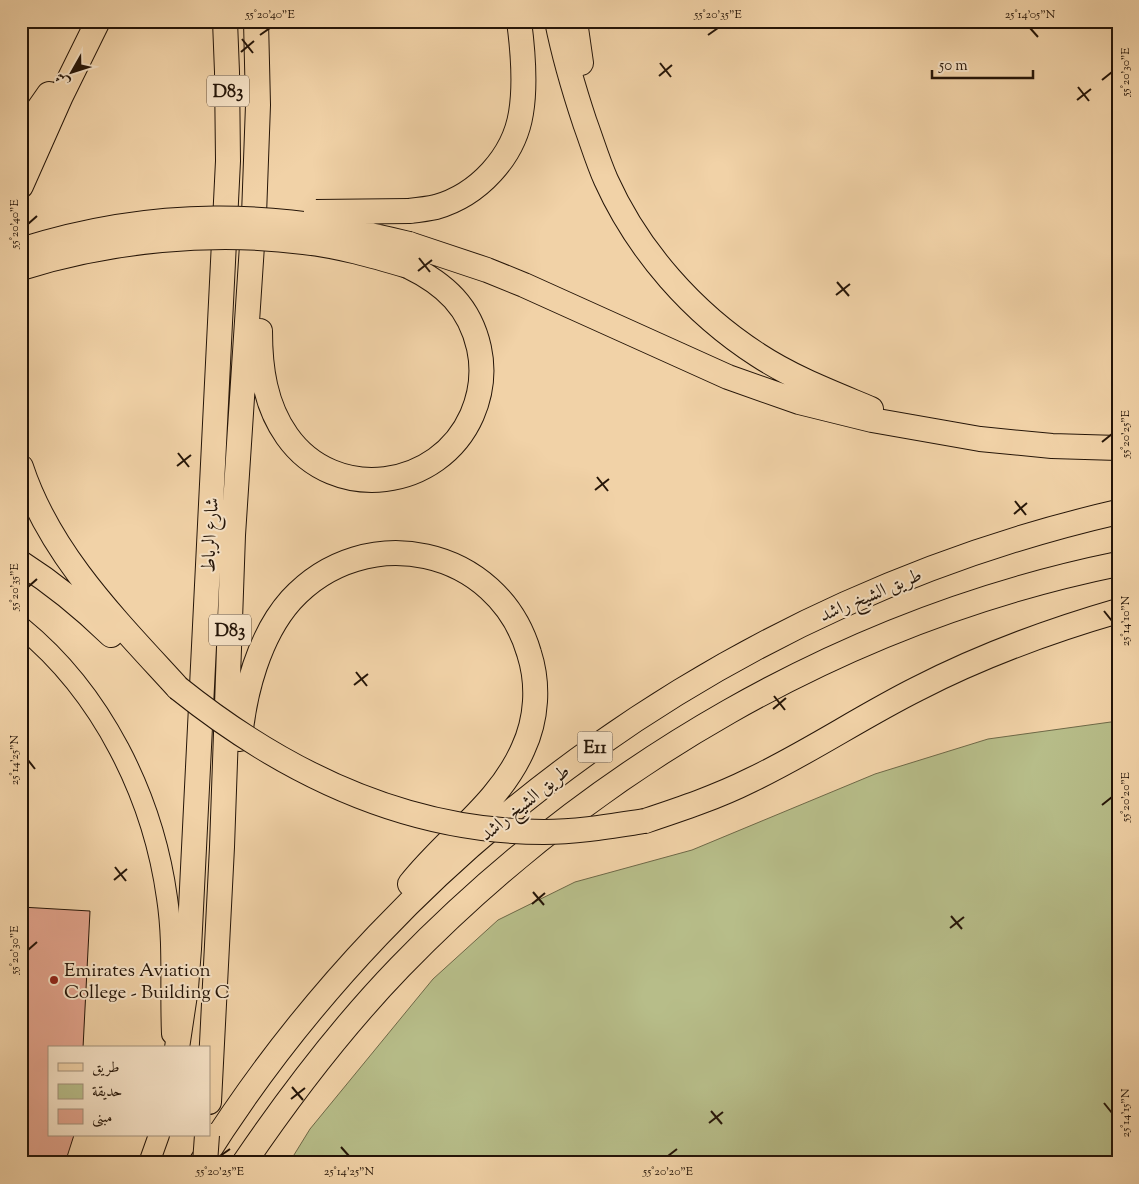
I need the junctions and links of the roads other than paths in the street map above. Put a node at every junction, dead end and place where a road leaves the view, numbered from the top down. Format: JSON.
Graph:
{"nodes":[{"id":1,"x":98,"y":21,"type":"edge"},
{"id":2,"x":225,"y":21,"type":"edge"},
{"id":3,"x":256,"y":21,"type":"edge"},
{"id":4,"x":269,"y":21,"type":"edge"},
{"id":5,"x":518,"y":21,"type":"edge"},
{"id":6,"x":557,"y":21,"type":"edge"},
{"id":7,"x":575,"y":21,"type":"edge"},
{"id":8,"x":258,"y":105,"type":"junction"},
{"id":9,"x":21,"y":134,"type":"edge"},
{"id":10,"x":590,"y":137,"type":"junction"},
{"id":11,"x":21,"y":186,"type":"edge"},
{"id":12,"x":254,"y":215,"type":"junction"},
{"id":13,"x":202,"y":218,"type":"junction"},
{"id":14,"x":21,"y":250,"type":"edge"},
{"id":15,"x":409,"y":255,"type":"junction"},
{"id":16,"x":21,"y":268,"type":"edge"},
{"id":17,"x":909,"y":426,"type":"junction"},
{"id":18,"x":1118,"y":448,"type":"edge"},
{"id":19,"x":21,"y":467,"type":"edge"},
{"id":20,"x":1118,"y":512,"type":"edge"},
{"id":21,"x":21,"y":563,"type":"edge"},
{"id":22,"x":1118,"y":564,"type":"edge"},
{"id":23,"x":1118,"y":611,"type":"edge"},
{"id":24,"x":21,"y":628,"type":"edge"},
{"id":25,"x":178,"y":688,"type":"junction"},
{"id":26,"x":222,"y":847,"type":"junction"},
{"id":27,"x":378,"y":934,"type":"junction"},
{"id":28,"x":172,"y":1046,"type":"edge"},
{"id":29,"x":177,"y":1046,"type":"edge"},
{"id":30,"x":210,"y":1083,"type":"edge"},
{"id":31,"x":159,"y":1136,"type":"edge"},
{"id":32,"x":206,"y":1152,"type":"edge"},
{"id":33,"x":149,"y":1163,"type":"edge"},
{"id":34,"x":196,"y":1163,"type":"edge"},
{"id":35,"x":244,"y":1163,"type":"edge"}],
"edges":[{"from":1,"to":9,"type":"highway"},
{"from":1,"to":11,"type":"highway"},
{"from":2,"to":29,"type":"highway","name":"شارع الرباط","number":"D83"},
{"from":3,"to":8,"type":"highway","name":"شارع الرباط","number":"D83"},
{"from":4,"to":8,"type":"highway"},
{"from":5,"to":13,"type":"highway","bridge":true},
{"from":6,"to":10,"type":"highway"},
{"from":7,"to":10,"type":"highway"},
{"from":8,"to":12,"type":"highway","name":"شارع الرباط","number":"D83"},
{"from":10,"to":17,"type":"highway"},
{"from":12,"to":15,"type":"highway"},
{"from":12,"to":26,"type":"highway","name":"شارع الرباط","number":"D83"},
{"from":13,"to":14,"type":"highway","bridge":true},
{"from":13,"to":15,"type":"highway","bridge":true},
{"from":15,"to":16,"type":"highway","bridge":true},
{"from":15,"to":17,"type":"highway"},
{"from":17,"to":18,"type":"highway"},
{"from":19,"to":25,"type":"highway"},
{"from":20,"to":27,"type":"highway","name":"طريق الشيخ راشد","number":"E11"},
{"from":21,"to":25,"type":"highway"},
{"from":22,"to":35,"type":"highway","name":"طريق الشيخ راشد","number":"E11"},
{"from":23,"to":25,"type":"highway","bridge":true},
{"from":24,"to":28,"type":"main road"},
{"from":26,"to":27,"type":"highway"},
{"from":26,"to":30,"type":"highway","name":"شارع الرباط","number":"D83"},
{"from":27,"to":32,"type":"highway","name":"طريق الشيخ راشد","number":"E11"},
{"from":31,"to":33,"type":"main road"},
{"from":32,"to":34,"type":"highway","name":"طريق الشيخ راشد"}]}
